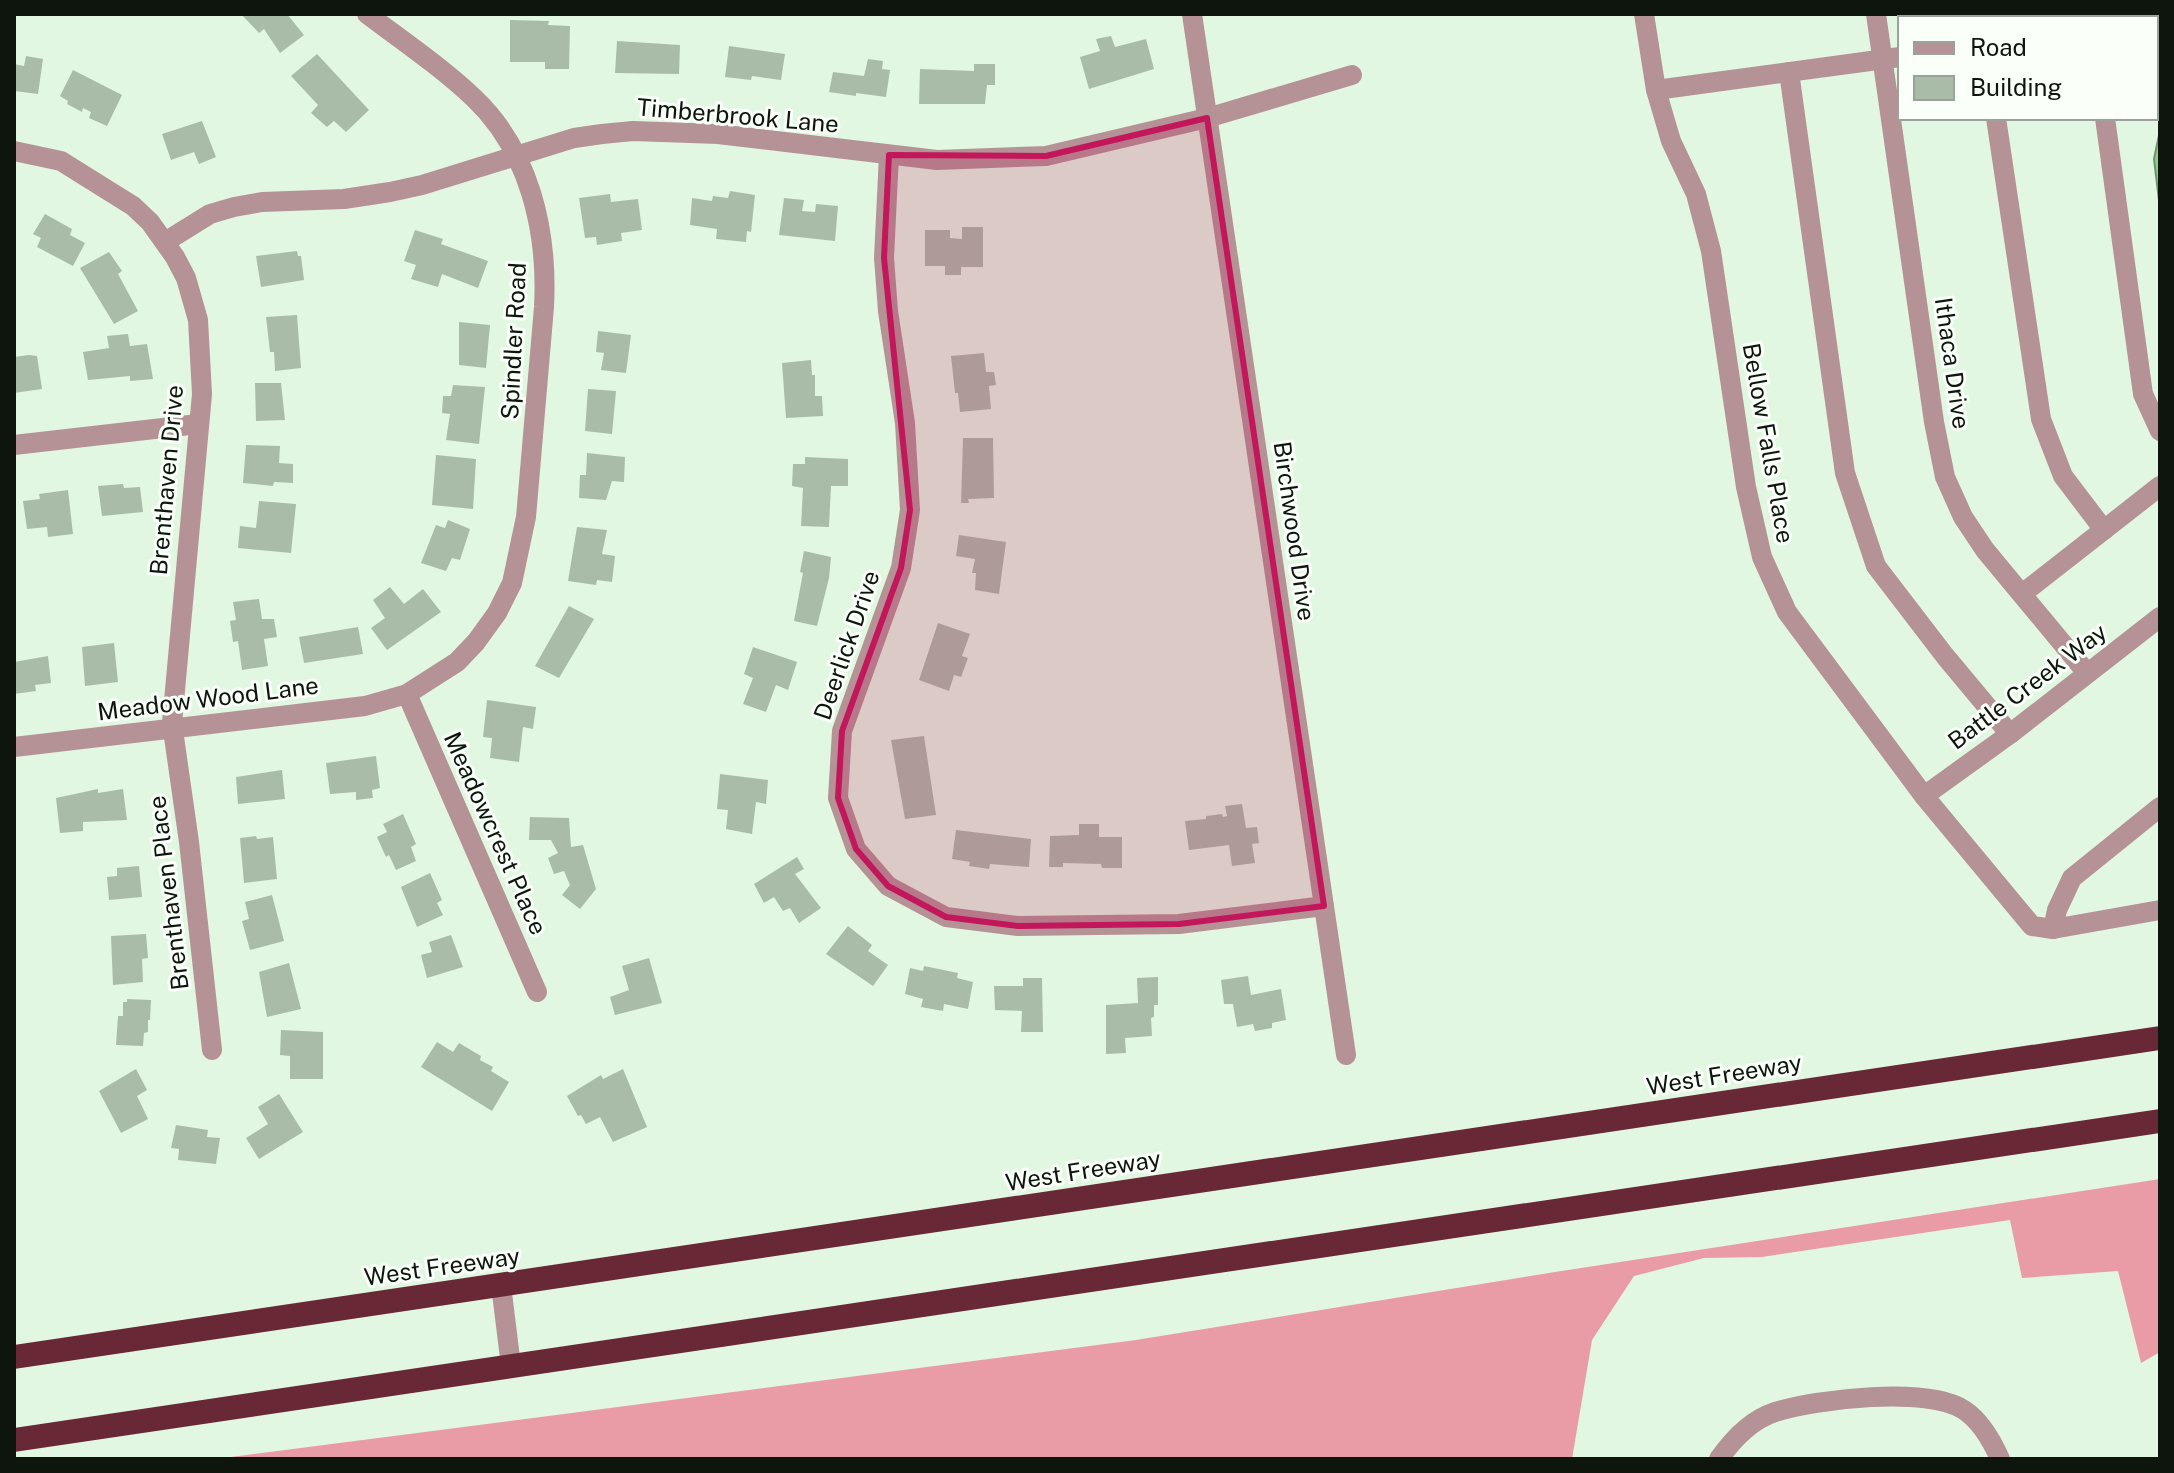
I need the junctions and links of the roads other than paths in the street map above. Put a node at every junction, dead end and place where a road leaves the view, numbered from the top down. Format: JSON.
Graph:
{"nodes":[{"id":1,"x":367,"y":14,"type":"edge"},
{"id":2,"x":1192,"y":14,"type":"edge"},
{"id":3,"x":1644,"y":14,"type":"edge"},
{"id":4,"x":1876,"y":14,"type":"edge"},
{"id":5,"x":1892,"y":58,"type":"edge"},
{"id":6,"x":1789,"y":72,"type":"junction"},
{"id":7,"x":1352,"y":75,"type":"dead end"},
{"id":8,"x":1656,"y":90,"type":"junction"},
{"id":9,"x":1898,"y":110,"type":"edge"},
{"id":10,"x":1207,"y":118,"type":"junction"},
{"id":11,"x":1899,"y":120,"type":"edge"},
{"id":12,"x":1996,"y":120,"type":"edge"},
{"id":13,"x":2105,"y":120,"type":"edge"},
{"id":14,"x":14,"y":151,"type":"edge"},
{"id":15,"x":889,"y":155,"type":"junction"},
{"id":16,"x":516,"y":156,"type":"junction"},
{"id":17,"x":165,"y":242,"type":"junction"},
{"id":18,"x":198,"y":424,"type":"junction"},
{"id":19,"x":2160,"y":431,"type":"edge"},
{"id":20,"x":14,"y":445,"type":"edge"},
{"id":21,"x":2160,"y":486,"type":"edge"},
{"id":22,"x":2104,"y":530,"type":"junction"},
{"id":23,"x":2022,"y":594,"type":"junction"},
{"id":24,"x":2160,"y":617,"type":"edge"},
{"id":25,"x":2087,"y":673,"type":"junction"},
{"id":26,"x":407,"y":694,"type":"junction"},
{"id":27,"x":172,"y":730,"type":"junction"},
{"id":28,"x":2010,"y":734,"type":"junction"},
{"id":29,"x":14,"y":747,"type":"edge"},
{"id":30,"x":1924,"y":796,"type":"junction"},
{"id":31,"x":2160,"y":807,"type":"edge"},
{"id":32,"x":1324,"y":906,"type":"junction"},
{"id":33,"x":2160,"y":910,"type":"edge"},
{"id":34,"x":2053,"y":929,"type":"junction"},
{"id":35,"x":537,"y":992,"type":"dead end"},
{"id":36,"x":2160,"y":1038,"type":"edge"},
{"id":37,"x":212,"y":1050,"type":"dead end"},
{"id":38,"x":1346,"y":1055,"type":"dead end"},
{"id":39,"x":2160,"y":1121,"type":"edge"},
{"id":40,"x":501,"y":1285,"type":"junction"},
{"id":41,"x":14,"y":1357,"type":"edge"},
{"id":42,"x":511,"y":1366,"type":"junction"},
{"id":43,"x":14,"y":1440,"type":"edge"},
{"id":44,"x":1719,"y":1459,"type":"edge"},
{"id":45,"x":2000,"y":1459,"type":"edge"}],
"edges":[{"from":1,"to":16,"type":"street","name":"Spindler Road"},
{"from":2,"to":10,"type":"street","name":"Birchwood Drive"},
{"from":3,"to":8,"type":"street","name":"Bellow Falls Place"},
{"from":4,"to":5,"type":"street","name":"Ithaca Drive"},
{"from":5,"to":6,"type":"street"},
{"from":5,"to":9,"type":"street","name":"Ithaca Drive"},
{"from":6,"to":8,"type":"street"},
{"from":6,"to":28,"type":"street"},
{"from":7,"to":10,"type":"street","name":"Timberbrook Lane"},
{"from":8,"to":30,"type":"street","name":"Bellow Falls Place"},
{"from":10,"to":15,"type":"street","name":"Timberbrook Lane"},
{"from":10,"to":32,"type":"street","name":"Birchwood Drive"},
{"from":11,"to":23,"type":"street","name":"Ithaca Drive"},
{"from":12,"to":22,"type":"street"},
{"from":13,"to":19,"type":"street"},
{"from":14,"to":17,"type":"street"},
{"from":15,"to":16,"type":"street","name":"Timberbrook Lane"},
{"from":15,"to":32,"type":"street","name":"Deerlick Drive"},
{"from":16,"to":17,"type":"street","name":"Timberbrook Lane"},
{"from":16,"to":26,"type":"street","name":"Spindler Road"},
{"from":17,"to":18,"type":"street","name":"Brenthaven Drive"},
{"from":18,"to":20,"type":"street"},
{"from":18,"to":27,"type":"street","name":"Brenthaven Drive"},
{"from":21,"to":22,"type":"street"},
{"from":22,"to":23,"type":"street"},
{"from":23,"to":25,"type":"street","name":"Ithaca Drive"},
{"from":24,"to":25,"type":"street","name":"Battle Creek Way"},
{"from":25,"to":28,"type":"street","name":"Battle Creek Way"},
{"from":26,"to":27,"type":"street","name":"Meadow Wood Lane"},
{"from":26,"to":35,"type":"street","name":"Meadowcrest Place"},
{"from":27,"to":29,"type":"street","name":"Meadow Wood Lane"},
{"from":27,"to":37,"type":"street","name":"Brenthaven Place"},
{"from":28,"to":30,"type":"street","name":"Battle Creek Way"},
{"from":30,"to":34,"type":"street","name":"Bellow Falls Place"},
{"from":31,"to":34,"type":"street"},
{"from":32,"to":38,"type":"street","name":"Birchwood Drive"},
{"from":33,"to":34,"type":"street"},
{"from":36,"to":40,"type":"highway","name":"West Freeway"},
{"from":39,"to":42,"type":"highway"},
{"from":40,"to":41,"type":"highway","name":"West Freeway"},
{"from":40,"to":42,"type":"street"},
{"from":42,"to":43,"type":"highway"},
{"from":44,"to":45,"type":"street"}]}
